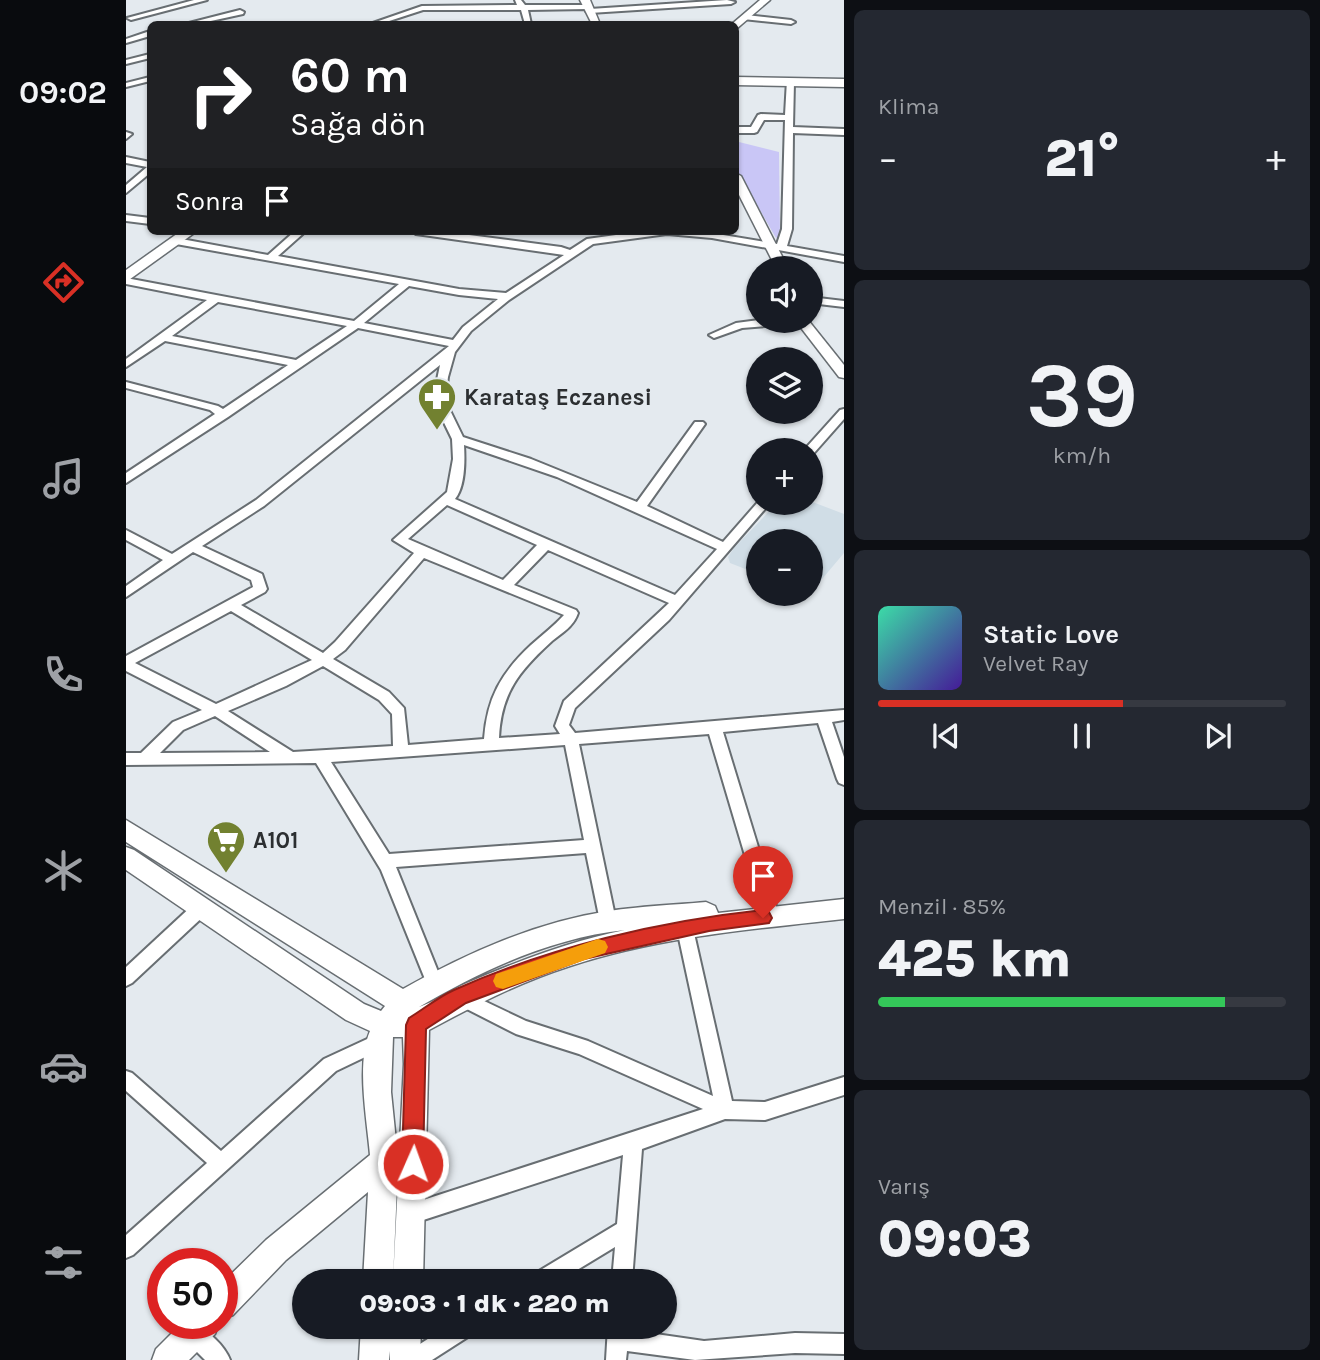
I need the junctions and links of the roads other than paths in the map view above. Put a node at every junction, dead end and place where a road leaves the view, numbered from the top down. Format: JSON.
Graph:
{"nodes":[{"id":1,"x":203,"y":0,"type":"edge"},
{"id":2,"x":630,"y":0,"type":"edge"},
{"id":3,"x":765,"y":0,"type":"edge"},
{"id":4,"x":731,"y":2,"type":"dead end"},
{"id":5,"x":453,"y":3,"type":"edge"},
{"id":6,"x":519,"y":3,"type":"edge"},
{"id":7,"x":588,"y":6,"type":"edge"},
{"id":8,"x":143,"y":7,"type":"dead end"},
{"id":9,"x":636,"y":8,"type":"junction"},
{"id":10,"x":240,"y":12,"type":"dead end"},
{"id":11,"x":746,"y":17,"type":"junction"},
{"id":12,"x":128,"y":20,"type":"edge"},
{"id":13,"x":202,"y":21,"type":"edge"},
{"id":14,"x":382,"y":21,"type":"edge"},
{"id":15,"x":527,"y":21,"type":"edge"},
{"id":16,"x":791,"y":22,"type":"dead end"},
{"id":17,"x":739,"y":23,"type":"edge"},
{"id":18,"x":147,"y":35,"type":"edge"},
{"id":19,"x":126,"y":41,"type":"edge"},
{"id":20,"x":147,"y":57,"type":"edge"},
{"id":21,"x":126,"y":62,"type":"edge"},
{"id":22,"x":147,"y":80,"type":"edge"},
{"id":23,"x":739,"y":80,"type":"edge"},
{"id":24,"x":790,"y":82,"type":"junction"},
{"id":25,"x":844,"y":83,"type":"edge"},
{"id":26,"x":126,"y":85,"type":"edge"},
{"id":27,"x":791,"y":118,"type":"junction"},
{"id":28,"x":739,"y":130,"type":"edge"},
{"id":29,"x":791,"y":130,"type":"junction"},
{"id":30,"x":844,"y":132,"type":"edge"},
{"id":31,"x":126,"y":160,"type":"edge"},
{"id":32,"x":147,"y":166,"type":"edge"},
{"id":33,"x":147,"y":170,"type":"edge"},
{"id":34,"x":739,"y":183,"type":"edge"},
{"id":35,"x":126,"y":190,"type":"edge"},
{"id":36,"x":126,"y":218,"type":"edge"},
{"id":37,"x":147,"y":221,"type":"edge"},
{"id":38,"x":184,"y":235,"type":"edge"},
{"id":39,"x":296,"y":235,"type":"edge"},
{"id":40,"x":447,"y":235,"type":"edge"},
{"id":41,"x":585,"y":235,"type":"edge"},
{"id":42,"x":634,"y":235,"type":"edge"},
{"id":43,"x":700,"y":235,"type":"edge"},
{"id":44,"x":176,"y":241,"type":"junction"},
{"id":45,"x":590,"y":241,"type":"junction"},
{"id":46,"x":777,"y":249,"type":"junction"},
{"id":47,"x":570,"y":254,"type":"junction"},
{"id":48,"x":779,"y":256,"type":"edge"},
{"id":49,"x":270,"y":258,"type":"junction"},
{"id":50,"x":844,"y":259,"type":"edge"},
{"id":51,"x":126,"y":279,"type":"edge"},
{"id":52,"x":408,"y":282,"type":"junction"},
{"id":53,"x":508,"y":296,"type":"junction"},
{"id":54,"x":216,"y":298,"type":"junction"},
{"id":55,"x":823,"y":302,"type":"edge"},
{"id":56,"x":844,"y":304,"type":"edge"},
{"id":57,"x":358,"y":324,"type":"junction"},
{"id":58,"x":746,"y":325,"type":"edge"},
{"id":59,"x":813,"y":333,"type":"edge"},
{"id":60,"x":714,"y":335,"type":"dead end"},
{"id":61,"x":163,"y":337,"type":"junction"},
{"id":62,"x":453,"y":348,"type":"junction"},
{"id":63,"x":839,"y":360,"type":"edge"},
{"id":64,"x":298,"y":364,"type":"junction"},
{"id":65,"x":126,"y":365,"type":"edge"},
{"id":66,"x":844,"y":374,"type":"edge"},
{"id":67,"x":126,"y":385,"type":"edge"},
{"id":68,"x":844,"y":412,"type":"edge"},
{"id":69,"x":224,"y":415,"type":"junction"},
{"id":70,"x":699,"y":424,"type":"dead end"},
{"id":71,"x":821,"y":438,"type":"edge"},
{"id":72,"x":458,"y":439,"type":"junction"},
{"id":73,"x":126,"y":479,"type":"edge"},
{"id":74,"x":446,"y":500,"type":"junction"},
{"id":75,"x":640,"y":508,"type":"junction"},
{"id":76,"x":754,"y":515,"type":"edge"},
{"id":77,"x":126,"y":534,"type":"edge"},
{"id":78,"x":545,"y":545,"type":"junction"},
{"id":79,"x":192,"y":547,"type":"junction"},
{"id":80,"x":726,"y":548,"type":"junction"},
{"id":81,"x":422,"y":552,"type":"junction"},
{"id":82,"x":172,"y":560,"type":"junction"},
{"id":83,"x":506,"y":585,"type":"junction"},
{"id":84,"x":126,"y":592,"type":"edge"},
{"id":85,"x":678,"y":601,"type":"junction"},
{"id":86,"x":233,"y":606,"type":"junction"},
{"id":87,"x":322,"y":661,"type":"junction"},
{"id":88,"x":126,"y":664,"type":"edge"},
{"id":89,"x":216,"y":710,"type":"junction"},
{"id":90,"x":844,"y":715,"type":"edge"},
{"id":91,"x":823,"y":717,"type":"junction"},
{"id":92,"x":714,"y":727,"type":"junction"},
{"id":93,"x":571,"y":739,"type":"junction"},
{"id":94,"x":491,"y":744,"type":"junction"},
{"id":95,"x":401,"y":751,"type":"junction"},
{"id":96,"x":320,"y":757,"type":"junction"},
{"id":97,"x":290,"y":758,"type":"junction"},
{"id":98,"x":126,"y":759,"type":"edge"},
{"id":99,"x":144,"y":759,"type":"junction"},
{"id":100,"x":844,"y":779,"type":"edge"},
{"id":101,"x":126,"y":830,"type":"edge"},
{"id":102,"x":592,"y":846,"type":"junction"},
{"id":103,"x":126,"y":857,"type":"edge"},
{"id":104,"x":385,"y":861,"type":"junction"},
{"id":105,"x":844,"y":898,"type":"edge"},
{"id":106,"x":768,"y":906,"type":"junction"},
{"id":107,"x":201,"y":908,"type":"junction"},
{"id":108,"x":844,"y":909,"type":"edge"},
{"id":109,"x":608,"y":921,"type":"junction"},
{"id":110,"x":685,"y":929,"type":"junction"},
{"id":111,"x":126,"y":978,"type":"edge"},
{"id":112,"x":435,"y":984,"type":"junction"},
{"id":113,"x":459,"y":997,"type":"junction"},
{"id":114,"x":409,"y":1014,"type":"junction"},
{"id":115,"x":382,"y":1034,"type":"junction"},
{"id":116,"x":126,"y":1079,"type":"edge"},
{"id":117,"x":844,"y":1086,"type":"edge"},
{"id":118,"x":725,"y":1110,"type":"junction"},
{"id":119,"x":633,"y":1142,"type":"junction"},
{"id":120,"x":384,"y":1161,"type":"junction"},
{"id":121,"x":220,"y":1163,"type":"junction"},
{"id":122,"x":411,"y":1214,"type":"junction"},
{"id":123,"x":626,"y":1228,"type":"junction"},
{"id":124,"x":126,"y":1248,"type":"edge"},
{"id":125,"x":379,"y":1269,"type":"edge"},
{"id":126,"x":409,"y":1269,"type":"edge"},
{"id":127,"x":560,"y":1269,"type":"edge"},
{"id":128,"x":622,"y":1269,"type":"edge"},
{"id":129,"x":238,"y":1288,"type":"edge"},
{"id":130,"x":188,"y":1339,"type":"edge"},
{"id":131,"x":205,"y":1339,"type":"edge"},
{"id":132,"x":375,"y":1339,"type":"edge"},
{"id":133,"x":406,"y":1339,"type":"edge"},
{"id":134,"x":446,"y":1339,"type":"edge"},
{"id":135,"x":617,"y":1342,"type":"edge"},
{"id":136,"x":844,"y":1344,"type":"edge"},
{"id":137,"x":167,"y":1360,"type":"edge"},
{"id":138,"x":220,"y":1360,"type":"edge"},
{"id":139,"x":374,"y":1360,"type":"edge"},
{"id":140,"x":405,"y":1360,"type":"edge"},
{"id":141,"x":413,"y":1360,"type":"edge"}],
"edges":[{"from":1,"to":12,"type":"street"},
{"from":2,"to":9,"type":"street"},
{"from":3,"to":11,"type":"street"},
{"from":4,"to":9,"type":"street"},
{"from":5,"to":6,"type":"street"},
{"from":5,"to":14,"type":"street"},
{"from":6,"to":7,"type":"street"},
{"from":6,"to":15,"type":"street"},
{"from":7,"to":9,"type":"street"},
{"from":8,"to":12,"type":"street"},
{"from":10,"to":13,"type":"street"},
{"from":11,"to":16,"type":"street"},
{"from":11,"to":17,"type":"street"},
{"from":18,"to":19,"type":"street"},
{"from":20,"to":21,"type":"street"},
{"from":22,"to":26,"type":"street"},
{"from":23,"to":24,"type":"main road"},
{"from":24,"to":25,"type":"main road"},
{"from":24,"to":27,"type":"street"},
{"from":27,"to":28,"type":"street"},
{"from":27,"to":29,"type":"street"},
{"from":29,"to":30,"type":"street"},
{"from":29,"to":46,"type":"street"},
{"from":31,"to":32,"type":"street"},
{"from":33,"to":35,"type":"street"},
{"from":34,"to":46,"type":"street"},
{"from":36,"to":37,"type":"street"},
{"from":38,"to":44,"type":"main road"},
{"from":39,"to":49,"type":"street"},
{"from":40,"to":47,"type":"street"},
{"from":41,"to":45,"type":"street"},
{"from":42,"to":45,"type":"street"},
{"from":43,"to":46,"type":"street"},
{"from":44,"to":49,"type":"street"},
{"from":44,"to":51,"type":"main road"},
{"from":45,"to":47,"type":"street"},
{"from":46,"to":48,"type":"street"},
{"from":46,"to":50,"type":"street"},
{"from":47,"to":53,"type":"street"},
{"from":49,"to":52,"type":"street"},
{"from":51,"to":54,"type":"street"},
{"from":52,"to":53,"type":"street"},
{"from":52,"to":57,"type":"street"},
{"from":53,"to":62,"type":"street"},
{"from":54,"to":57,"type":"street"},
{"from":54,"to":61,"type":"street"},
{"from":55,"to":56,"type":"street"},
{"from":57,"to":62,"type":"street"},
{"from":57,"to":64,"type":"street"},
{"from":58,"to":60,"type":"street"},
{"from":59,"to":63,"type":"street"},
{"from":61,"to":64,"type":"street"},
{"from":61,"to":65,"type":"street"},
{"from":62,"to":72,"type":"street"},
{"from":62,"to":79,"type":"street"},
{"from":63,"to":66,"type":"street"},
{"from":64,"to":69,"type":"street"},
{"from":67,"to":69,"type":"street"},
{"from":68,"to":71,"type":"street"},
{"from":69,"to":73,"type":"street"},
{"from":70,"to":75,"type":"street"},
{"from":72,"to":74,"type":"street"},
{"from":72,"to":75,"type":"street"},
{"from":74,"to":78,"type":"street"},
{"from":74,"to":81,"type":"street"},
{"from":75,"to":80,"type":"street"},
{"from":76,"to":80,"type":"street"},
{"from":77,"to":82,"type":"street"},
{"from":78,"to":83,"type":"street"},
{"from":78,"to":85,"type":"street"},
{"from":79,"to":82,"type":"street"},
{"from":79,"to":86,"type":"street"},
{"from":80,"to":85,"type":"street"},
{"from":81,"to":83,"type":"street"},
{"from":81,"to":87,"type":"street"},
{"from":82,"to":84,"type":"street"},
{"from":83,"to":94,"type":"street"},
{"from":85,"to":93,"type":"street"},
{"from":86,"to":87,"type":"street"},
{"from":86,"to":88,"type":"street"},
{"from":87,"to":89,"type":"street"},
{"from":87,"to":95,"type":"street"},
{"from":88,"to":89,"type":"street"},
{"from":89,"to":97,"type":"street"},
{"from":89,"to":99,"type":"street"},
{"from":90,"to":91,"type":"street"},
{"from":91,"to":92,"type":"street"},
{"from":91,"to":100,"type":"street"},
{"from":92,"to":93,"type":"street"},
{"from":92,"to":106,"type":"street"},
{"from":93,"to":94,"type":"street"},
{"from":93,"to":102,"type":"street"},
{"from":94,"to":95,"type":"street"},
{"from":95,"to":96,"type":"street"},
{"from":96,"to":97,"type":"street"},
{"from":96,"to":104,"type":"street"},
{"from":97,"to":99,"type":"street"},
{"from":98,"to":99,"type":"street"},
{"from":101,"to":114,"type":"main road"},
{"from":102,"to":104,"type":"street"},
{"from":102,"to":109,"type":"street"},
{"from":103,"to":107,"type":"main road"},
{"from":104,"to":112,"type":"street"},
{"from":105,"to":106,"type":"main road"},
{"from":106,"to":109,"type":"main road"},
{"from":107,"to":111,"type":"street"},
{"from":107,"to":115,"type":"main road"},
{"from":108,"to":110,"type":"main road"},
{"from":109,"to":112,"type":"main road"},
{"from":110,"to":113,"type":"main road"},
{"from":110,"to":118,"type":"street"},
{"from":112,"to":114,"type":"main road"},
{"from":113,"to":114,"type":"main road"},
{"from":113,"to":118,"type":"street"},
{"from":114,"to":115,"type":"main road"},
{"from":114,"to":122,"type":"main road"},
{"from":115,"to":120,"type":"main road"},
{"from":115,"to":121,"type":"street"},
{"from":116,"to":121,"type":"street"},
{"from":117,"to":118,"type":"street"},
{"from":118,"to":119,"type":"street"},
{"from":119,"to":122,"type":"street"},
{"from":119,"to":123,"type":"street"},
{"from":120,"to":125,"type":"main road"},
{"from":120,"to":129,"type":"main road"},
{"from":121,"to":124,"type":"street"},
{"from":122,"to":126,"type":"main road"},
{"from":123,"to":127,"type":"street"},
{"from":123,"to":128,"type":"street"},
{"from":130,"to":137,"type":"main road"},
{"from":131,"to":138,"type":"street"},
{"from":132,"to":139,"type":"main road"},
{"from":133,"to":140,"type":"main road"},
{"from":134,"to":141,"type":"street"},
{"from":135,"to":136,"type":"street"}]}
